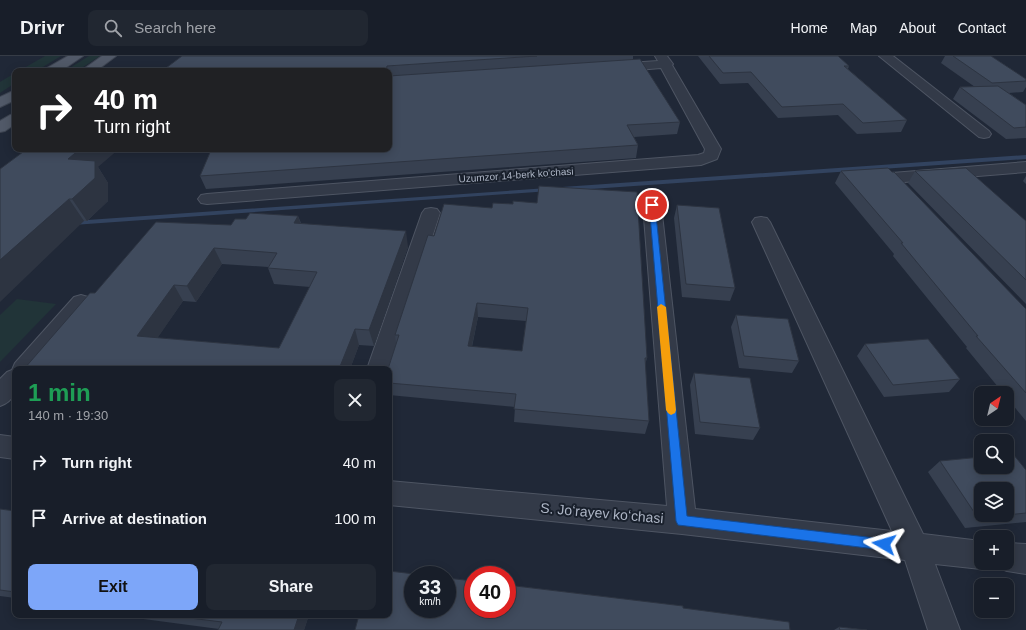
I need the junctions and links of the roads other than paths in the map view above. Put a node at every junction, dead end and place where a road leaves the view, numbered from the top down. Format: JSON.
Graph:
{"nodes":[{"id":1,"x":77,"y":56,"type":"edge"},
{"id":2,"x":110,"y":56,"type":"edge"},
{"id":3,"x":885,"y":56,"type":"edge"},
{"id":4,"x":664,"y":60,"type":"edge"},
{"id":5,"x":57,"y":68,"type":"edge"},
{"id":6,"x":92,"y":68,"type":"edge"},
{"id":7,"x":603,"y":69,"type":"edge"},
{"id":8,"x":12,"y":96,"type":"edge"},
{"id":9,"x":0,"y":103,"type":"edge"},
{"id":10,"x":0,"y":109,"type":"edge"},
{"id":11,"x":12,"y":111,"type":"edge"},
{"id":12,"x":12,"y":120,"type":"edge"},
{"id":13,"x":0,"y":128,"type":"edge"},
{"id":14,"x":984,"y":134,"type":"dead end"},
{"id":15,"x":1026,"y":167,"type":"edge"},
{"id":16,"x":908,"y":194,"type":"edge"},
{"id":17,"x":207,"y":199,"type":"dead end"},
{"id":18,"x":652,"y":205,"type":"dead end"},
{"id":19,"x":431,"y":213,"type":"dead end"},
{"id":20,"x":761,"y":222,"type":"dead end"},
{"id":21,"x":81,"y":302,"type":"edge"},
{"id":22,"x":26,"y":366,"type":"edge"},
{"id":23,"x":379,"y":366,"type":"edge"},
{"id":24,"x":12,"y":382,"type":"edge"},
{"id":25,"x":0,"y":396,"type":"edge"},
{"id":26,"x":0,"y":446,"type":"edge"},
{"id":27,"x":12,"y":448,"type":"edge"},
{"id":28,"x":392,"y":493,"type":"edge"},
{"id":29,"x":682,"y":521,"type":"junction"},
{"id":30,"x":915,"y":548,"type":"junction"},
{"id":31,"x":974,"y":553,"type":"edge"},
{"id":32,"x":1014,"y":558,"type":"edge"},
{"id":33,"x":1026,"y":559,"type":"edge"},
{"id":34,"x":944,"y":630,"type":"edge"}],
"edges":[{"from":1,"to":5,"type":"main road"},
{"from":2,"to":6,"type":"main road"},
{"from":3,"to":14,"type":"street"},
{"from":4,"to":7,"type":"street"},
{"from":4,"to":17,"type":"street","name":"Uzumzor 14-berk ko'chasi"},
{"from":8,"to":9,"type":"main road"},
{"from":10,"to":11,"type":"main road"},
{"from":12,"to":13,"type":"main road"},
{"from":15,"to":16,"type":"street"},
{"from":18,"to":29,"type":"street"},
{"from":19,"to":23,"type":"street"},
{"from":20,"to":30,"type":"street"},
{"from":21,"to":22,"type":"street"},
{"from":24,"to":25,"type":"street"},
{"from":26,"to":27,"type":"street"},
{"from":28,"to":29,"type":"street","name":"S. Joʻrayev koʻchasi"},
{"from":29,"to":30,"type":"street","name":"S. Joʻrayev koʻchasi"},
{"from":30,"to":31,"type":"street","name":"S. Joʻrayev koʻchasi"},
{"from":30,"to":34,"type":"street"},
{"from":32,"to":33,"type":"street"}]}
